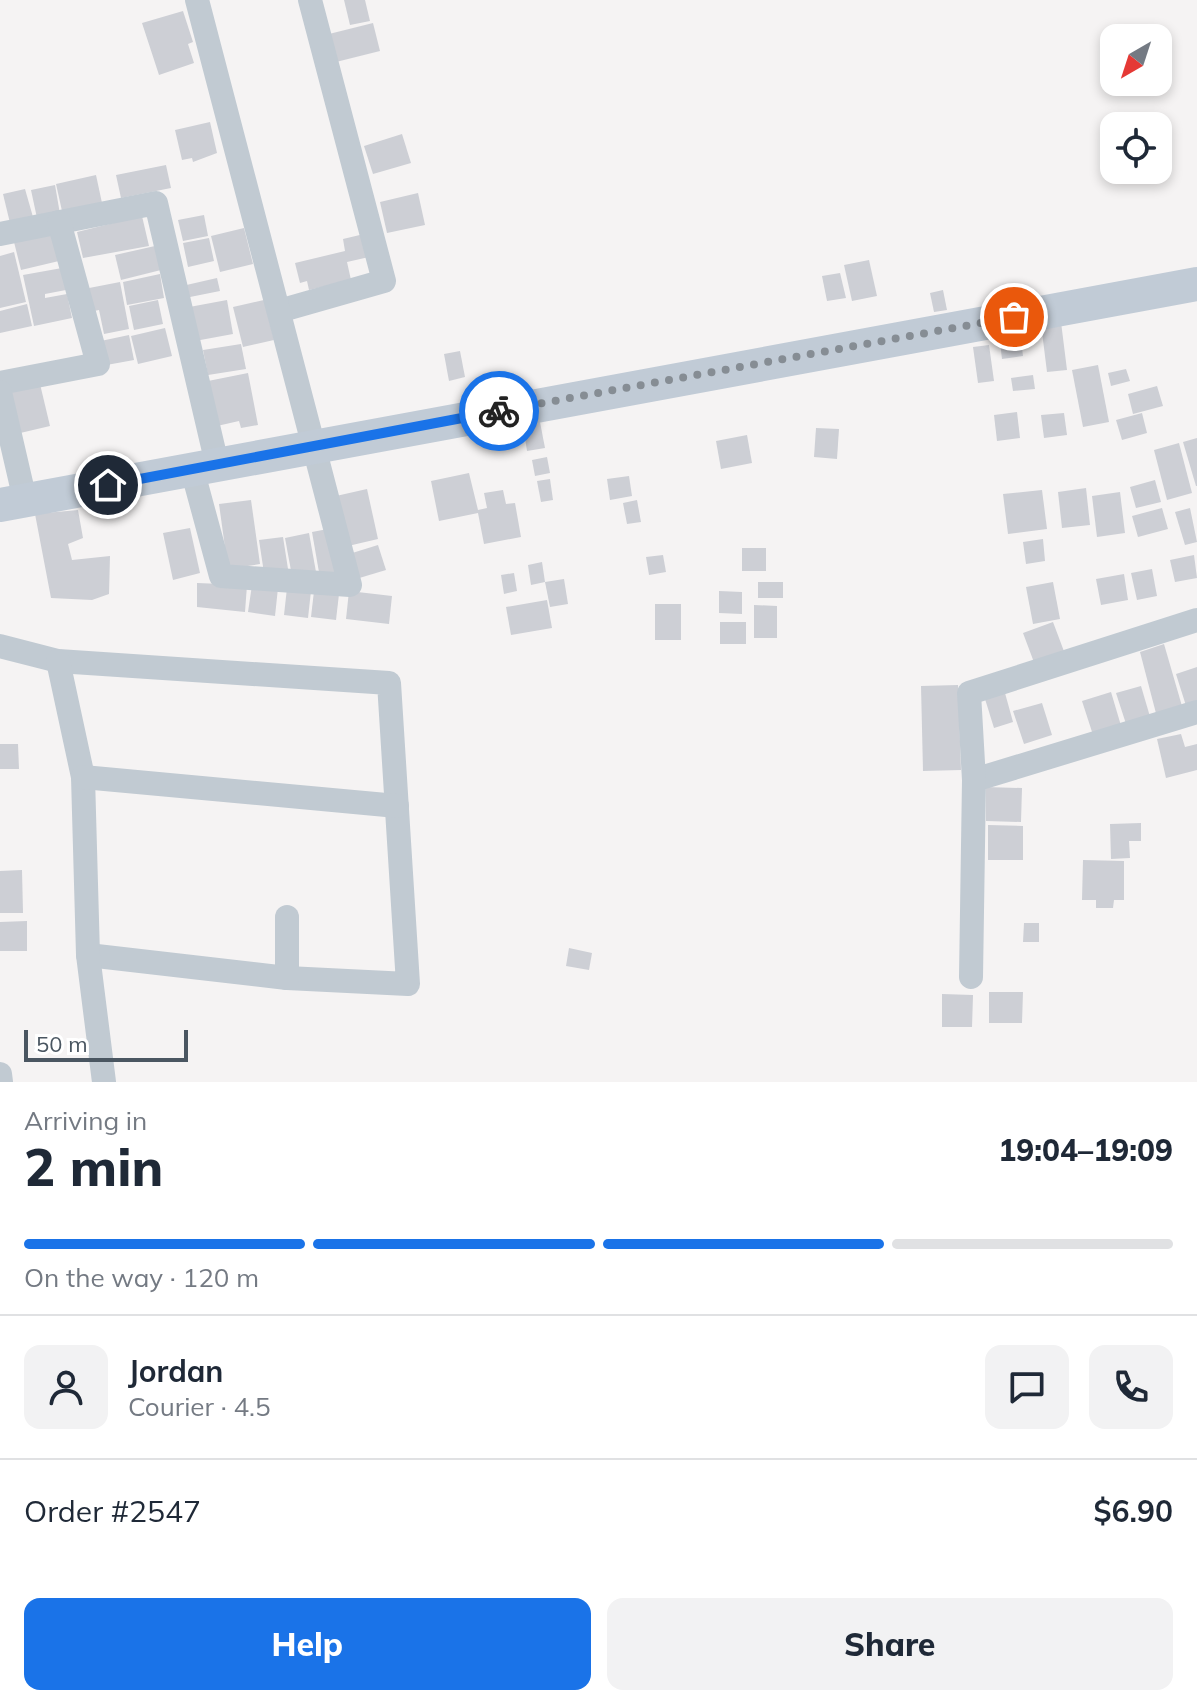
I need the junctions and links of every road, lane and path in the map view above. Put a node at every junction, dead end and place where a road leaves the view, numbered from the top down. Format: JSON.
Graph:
{"nodes":[{"id":1,"x":197,"y":0,"type":"edge"},
{"id":2,"x":310,"y":0,"type":"edge"},
{"id":3,"x":59,"y":222,"type":"junction"},
{"id":4,"x":0,"y":234,"type":"edge"},
{"id":5,"x":1197,"y":284,"type":"edge"},
{"id":6,"x":279,"y":311,"type":"junction"},
{"id":7,"x":0,"y":383,"type":"edge"},
{"id":8,"x":0,"y":392,"type":"edge"},
{"id":9,"x":313,"y":445,"type":"junction"},
{"id":10,"x":204,"y":467,"type":"junction"},
{"id":11,"x":13,"y":503,"type":"edge"},
{"id":12,"x":1197,"y":620,"type":"edge"},
{"id":13,"x":0,"y":646,"type":"edge"},
{"id":14,"x":58,"y":661,"type":"junction"},
{"id":15,"x":1197,"y":712,"type":"edge"},
{"id":16,"x":83,"y":777,"type":"junction"},
{"id":17,"x":974,"y":780,"type":"junction"},
{"id":18,"x":397,"y":806,"type":"junction"},
{"id":19,"x":287,"y":917,"type":"dead end"},
{"id":20,"x":88,"y":955,"type":"junction"},
{"id":21,"x":971,"y":977,"type":"dead end"},
{"id":22,"x":287,"y":978,"type":"junction"},
{"id":23,"x":0,"y":1074,"type":"edge"},
{"id":24,"x":0,"y":1081,"type":"edge"},
{"id":25,"x":104,"y":1082,"type":"edge"}],
"edges":[{"from":1,"to":6,"type":"street"},
{"from":2,"to":6,"type":"street"},
{"from":3,"to":4,"type":"street"},
{"from":3,"to":7,"type":"street"},
{"from":3,"to":10,"type":"street"},
{"from":5,"to":9,"type":"street"},
{"from":6,"to":9,"type":"street"},
{"from":8,"to":11,"type":"street"},
{"from":9,"to":10,"type":"street"},
{"from":9,"to":10,"type":"street"},
{"from":10,"to":11,"type":"street"},
{"from":12,"to":17,"type":"street"},
{"from":13,"to":14,"type":"street"},
{"from":14,"to":16,"type":"street"},
{"from":14,"to":18,"type":"street"},
{"from":15,"to":17,"type":"street"},
{"from":16,"to":18,"type":"street"},
{"from":16,"to":20,"type":"street"},
{"from":17,"to":21,"type":"street"},
{"from":18,"to":22,"type":"street"},
{"from":19,"to":22,"type":"street"},
{"from":20,"to":22,"type":"street"},
{"from":20,"to":25,"type":"street"},
{"from":23,"to":24,"type":"street"}]}
